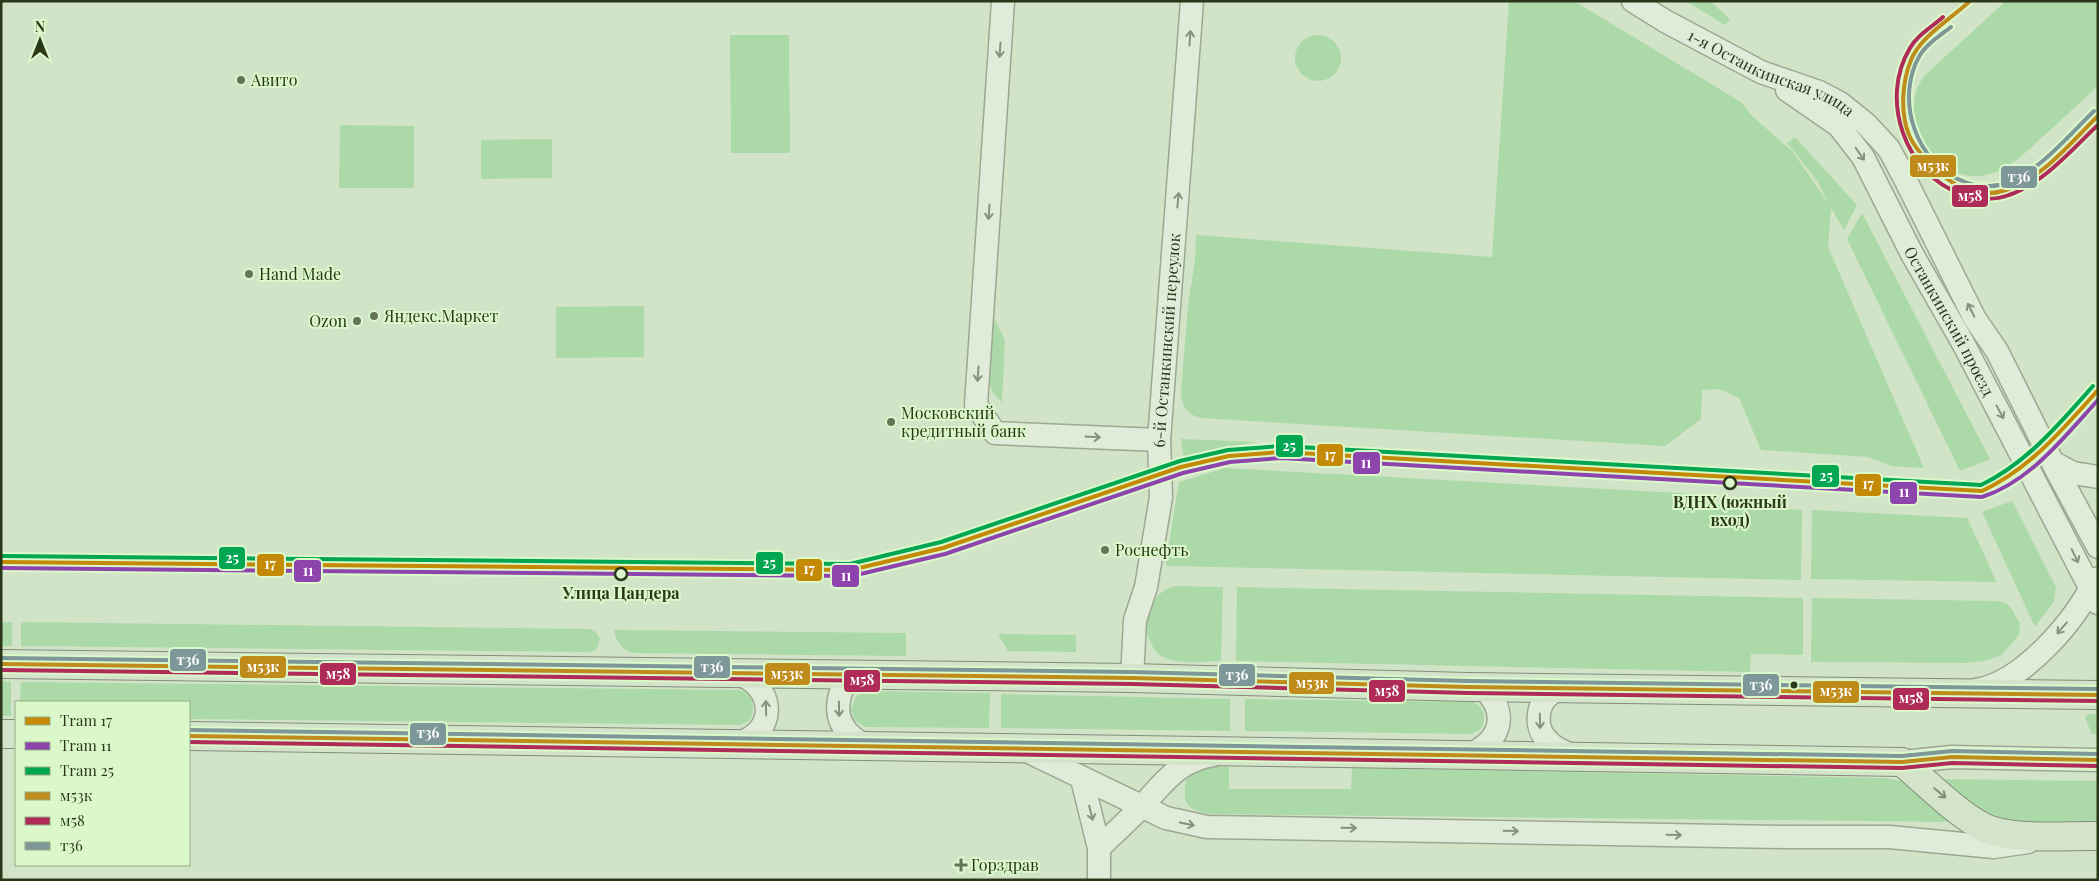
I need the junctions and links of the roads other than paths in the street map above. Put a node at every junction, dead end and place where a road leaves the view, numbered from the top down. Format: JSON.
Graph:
{"nodes":[{"id":1,"x":1003,"y":1,"type":"edge"},
{"id":2,"x":1192,"y":1,"type":"edge"},
{"id":3,"x":1633,"y":1,"type":"edge"},
{"id":4,"x":1761,"y":72,"type":"junction"},
{"id":5,"x":1895,"y":160,"type":"joint"},
{"id":6,"x":1159,"y":440,"type":"junction"},
{"id":7,"x":2054,"y":463,"type":"junction"},
{"id":8,"x":2098,"y":477,"type":"edge"},
{"id":9,"x":2098,"y":547,"type":"edge"},
{"id":10,"x":2095,"y":588,"type":"edge"},
{"id":11,"x":1,"y":664,"type":"edge"},
{"id":12,"x":736,"y":673,"type":"junction"},
{"id":13,"x":865,"y":674,"type":"junction"},
{"id":14,"x":1132,"y":678,"type":"junction"},
{"id":15,"x":1468,"y":686,"type":"junction"},
{"id":16,"x":1567,"y":688,"type":"junction"},
{"id":17,"x":1960,"y":692,"type":"junction"},
{"id":18,"x":2098,"y":694,"type":"edge"},
{"id":19,"x":1,"y":734,"type":"edge"},
{"id":20,"x":15,"y":734,"type":"edge"},
{"id":21,"x":190,"y":736,"type":"edge"},
{"id":22,"x":738,"y":743,"type":"junction"},
{"id":23,"x":866,"y":746,"type":"junction"},
{"id":24,"x":1023,"y":749,"type":"junction"},
{"id":25,"x":1230,"y":752,"type":"junction"},
{"id":26,"x":1468,"y":755,"type":"junction"},
{"id":27,"x":1576,"y":757,"type":"junction"},
{"id":28,"x":2098,"y":760,"type":"edge"},
{"id":29,"x":1902,"y":762,"type":"junction"},
{"id":30,"x":1082,"y":779,"type":"junction"},
{"id":31,"x":1141,"y":807,"type":"junction"},
{"id":32,"x":2063,"y":835,"type":"junction"},
{"id":33,"x":2098,"y":836,"type":"edge"},
{"id":34,"x":1099,"y":848,"type":"junction"},
{"id":35,"x":1099,"y":880,"type":"edge"}],
"edges":[{"from":1,"to":6,"type":"street","one_way":true},
{"from":6,"to":2,"type":"street","name":"6-й Останкинский переулок","one_way":true},
{"from":3,"to":4,"type":"street","name":"1-я Останкинская улица"},
{"from":4,"to":5,"type":"street","name":"1-я Останкинская улица"},
{"from":4,"to":10,"type":"street","name":"Останкинский проезд","one_way":true},
{"from":7,"to":5,"type":"street","name":"Останкинский проезд","one_way":true},
{"from":6,"to":14,"type":"street","name":"6-й Останкинский переулок"},
{"from":7,"to":8,"type":"street"},
{"from":7,"to":9,"type":"street","name":"Останкинский проезд"},
{"from":10,"to":17,"type":"street","one_way":true},
{"from":11,"to":12,"type":"main road"},
{"from":12,"to":13,"type":"main road"},
{"from":22,"to":12,"type":"street","one_way":true},
{"from":13,"to":14,"type":"main road"},
{"from":13,"to":23,"type":"street","one_way":true},
{"from":14,"to":15,"type":"main road"},
{"from":15,"to":16,"type":"main road"},
{"from":15,"to":26,"type":"street"},
{"from":16,"to":17,"type":"main road"},
{"from":16,"to":27,"type":"street","one_way":true},
{"from":17,"to":18,"type":"main road"},
{"from":19,"to":20,"type":"main road"},
{"from":21,"to":22,"type":"main road"},
{"from":22,"to":23,"type":"main road"},
{"from":23,"to":24,"type":"main road"},
{"from":24,"to":25,"type":"main road"},
{"from":24,"to":30,"type":"street"},
{"from":25,"to":26,"type":"main road"},
{"from":25,"to":31,"type":"street"},
{"from":26,"to":27,"type":"main road"},
{"from":27,"to":29,"type":"main road"},
{"from":28,"to":29,"type":"street"},
{"from":29,"to":32,"type":"main road","one_way":true},
{"from":30,"to":31,"type":"street"},
{"from":30,"to":34,"type":"street","one_way":true},
{"from":31,"to":32,"type":"street","one_way":true},
{"from":31,"to":34,"type":"street"},
{"from":32,"to":33,"type":"main road"},
{"from":34,"to":35,"type":"street"}]}
